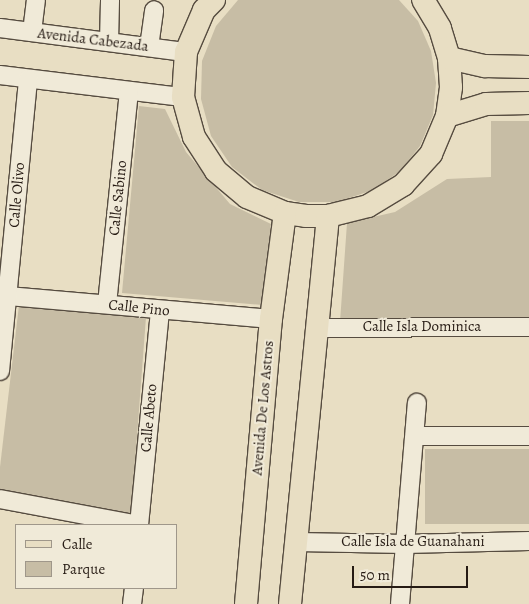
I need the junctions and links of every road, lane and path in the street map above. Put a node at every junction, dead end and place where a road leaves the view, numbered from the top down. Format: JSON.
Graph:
{"nodes":[{"id":1,"x":36,"y":0,"type":"edge"},
{"id":2,"x":110,"y":0,"type":"edge"},
{"id":3,"x":214,"y":0,"type":"edge"},
{"id":4,"x":423,"y":0,"type":"edge"},
{"id":5,"x":154,"y":10,"type":"dead end"},
{"id":6,"x":0,"y":28,"type":"edge"},
{"id":7,"x":32,"y":32,"type":"junction"},
{"id":8,"x":108,"y":42,"type":"junction"},
{"id":9,"x":149,"y":47,"type":"junction"},
{"id":10,"x":186,"y":52,"type":"junction"},
{"id":11,"x":449,"y":58,"type":"junction"},
{"id":12,"x":529,"y":67,"type":"edge"},
{"id":13,"x":0,"y":75,"type":"edge"},
{"id":14,"x":28,"y":79,"type":"junction"},
{"id":15,"x":129,"y":91,"type":"junction"},
{"id":16,"x":183,"y":97,"type":"junction"},
{"id":17,"x":529,"y":103,"type":"edge"},
{"id":18,"x":447,"y":116,"type":"junction"},
{"id":19,"x":285,"y":213,"type":"junction"},
{"id":20,"x":328,"y":216,"type":"junction"},
{"id":21,"x":8,"y":296,"type":"junction"},
{"id":22,"x":106,"y":304,"type":"junction"},
{"id":23,"x":160,"y":310,"type":"junction"},
{"id":24,"x":271,"y":319,"type":"junction"},
{"id":25,"x":529,"y":327,"type":"edge"},
{"id":26,"x":316,"y":328,"type":"junction"},
{"id":27,"x":0,"y":371,"type":"edge"},
{"id":28,"x":417,"y":403,"type":"dead end"},
{"id":29,"x":416,"y":436,"type":"junction"},
{"id":30,"x":529,"y":436,"type":"edge"},
{"id":31,"x":0,"y":499,"type":"edge"},
{"id":32,"x":134,"y":524,"type":"edge"},
{"id":33,"x":139,"y":524,"type":"edge"},
{"id":34,"x":529,"y":540,"type":"edge"},
{"id":35,"x":297,"y":542,"type":"junction"},
{"id":36,"x":406,"y":544,"type":"junction"},
{"id":37,"x":134,"y":589,"type":"edge"},
{"id":38,"x":132,"y":604,"type":"edge"},
{"id":39,"x":246,"y":604,"type":"edge"},
{"id":40,"x":290,"y":604,"type":"edge"},
{"id":41,"x":400,"y":604,"type":"edge"}],
"edges":[{"from":1,"to":7,"type":"street"},
{"from":2,"to":8,"type":"street"},
{"from":3,"to":10,"type":"main road"},
{"from":4,"to":11,"type":"main road"},
{"from":5,"to":9,"type":"street"},
{"from":6,"to":7,"type":"street","name":"Avenida Cabezada"},
{"from":7,"to":8,"type":"street","name":"Avenida Cabezada"},
{"from":8,"to":9,"type":"street","name":"Avenida Cabezada"},
{"from":9,"to":10,"type":"street","name":"Avenida Cabezada"},
{"from":10,"to":16,"type":"main road"},
{"from":11,"to":12,"type":"main road"},
{"from":11,"to":18,"type":"main road"},
{"from":13,"to":14,"type":"street"},
{"from":14,"to":15,"type":"street"},
{"from":14,"to":21,"type":"street","name":"Calle Olivo"},
{"from":15,"to":16,"type":"street"},
{"from":15,"to":22,"type":"street","name":"Calle Sabino"},
{"from":16,"to":19,"type":"main road"},
{"from":17,"to":18,"type":"main road"},
{"from":18,"to":20,"type":"main road"},
{"from":19,"to":20,"type":"main road"},
{"from":19,"to":24,"type":"main road","name":"Avenida De Los Astros"},
{"from":20,"to":26,"type":"main road"},
{"from":21,"to":22,"type":"street","name":"Calle Pino"},
{"from":21,"to":27,"type":"street","name":"Calle Olivo"},
{"from":22,"to":23,"type":"street","name":"Calle Pino"},
{"from":23,"to":24,"type":"street","name":"Calle Pino"},
{"from":23,"to":33,"type":"street","name":"Calle Abeto"},
{"from":24,"to":39,"type":"main road","name":"Avenida De Los Astros"},
{"from":25,"to":26,"type":"street","name":"Calle Isla Dominica"},
{"from":26,"to":35,"type":"main road"},
{"from":28,"to":29,"type":"street"},
{"from":29,"to":30,"type":"street"},
{"from":29,"to":36,"type":"street"},
{"from":31,"to":32,"type":"street"},
{"from":34,"to":36,"type":"street","name":"Calle Isla de Guanahani"},
{"from":35,"to":36,"type":"street","name":"Calle Isla de Guanahani"},
{"from":35,"to":40,"type":"main road"},
{"from":36,"to":41,"type":"street"},
{"from":37,"to":38,"type":"street"}]}
